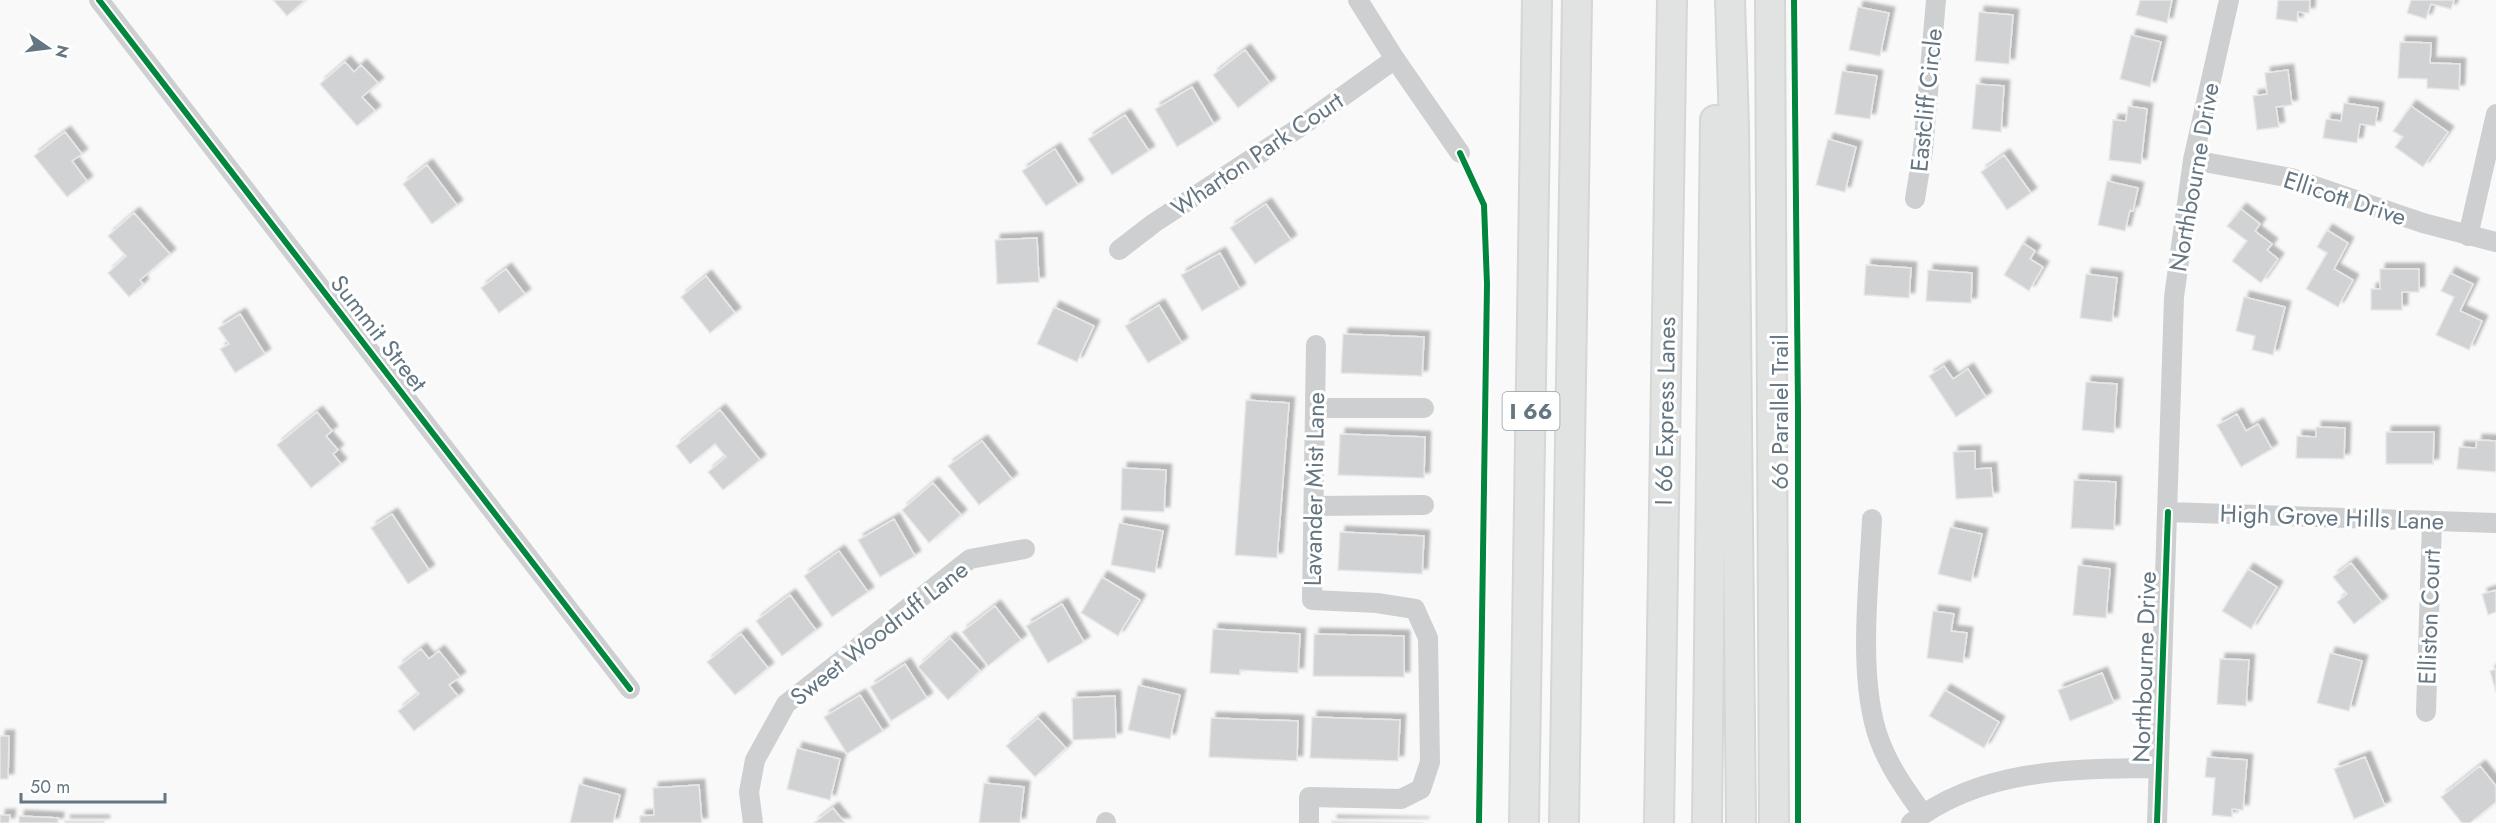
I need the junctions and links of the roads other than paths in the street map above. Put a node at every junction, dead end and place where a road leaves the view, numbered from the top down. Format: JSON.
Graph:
{"nodes":[{"id":1,"x":99,"y":0,"type":"edge"},
{"id":2,"x":1358,"y":0,"type":"edge"},
{"id":3,"x":1537,"y":0,"type":"edge"},
{"id":4,"x":1577,"y":0,"type":"edge"},
{"id":5,"x":1672,"y":0,"type":"edge"},
{"id":6,"x":1717,"y":0,"type":"edge"},
{"id":7,"x":1730,"y":0,"type":"edge"},
{"id":8,"x":1770,"y":0,"type":"edge"},
{"id":9,"x":1936,"y":0,"type":"edge"},
{"id":10,"x":2229,"y":0,"type":"edge"},
{"id":11,"x":1395,"y":59,"type":"junction"},
{"id":12,"x":2496,"y":114,"type":"edge"},
{"id":13,"x":1460,"y":153,"type":"dead end"},
{"id":14,"x":2193,"y":160,"type":"junction"},
{"id":15,"x":1915,"y":200,"type":"dead end"},
{"id":16,"x":2468,"y":236,"type":"junction"},
{"id":17,"x":2496,"y":242,"type":"edge"},
{"id":18,"x":1119,"y":250,"type":"dead end"},
{"id":19,"x":1316,"y":345,"type":"dead end"},
{"id":20,"x":1315,"y":408,"type":"junction"},
{"id":21,"x":1424,"y":408,"type":"dead end"},
{"id":22,"x":1424,"y":505,"type":"dead end"},
{"id":23,"x":1314,"y":506,"type":"junction"},
{"id":24,"x":2168,"y":512,"type":"junction"},
{"id":25,"x":1872,"y":519,"type":"dead end"},
{"id":26,"x":2432,"y":522,"type":"junction"},
{"id":27,"x":2496,"y":523,"type":"edge"},
{"id":28,"x":1026,"y":549,"type":"dead end"},
{"id":29,"x":630,"y":689,"type":"dead end"},
{"id":30,"x":2426,"y":712,"type":"dead end"},
{"id":31,"x":2159,"y":768,"type":"junction"},
{"id":32,"x":1917,"y":818,"type":"edge"},
{"id":33,"x":753,"y":823,"type":"edge"},
{"id":34,"x":1309,"y":823,"type":"edge"},
{"id":35,"x":1524,"y":823,"type":"edge"},
{"id":36,"x":1564,"y":823,"type":"edge"},
{"id":37,"x":1659,"y":823,"type":"edge"},
{"id":38,"x":1707,"y":823,"type":"edge"},
{"id":39,"x":1741,"y":823,"type":"edge"},
{"id":40,"x":1774,"y":823,"type":"edge"},
{"id":41,"x":2157,"y":823,"type":"edge"}],
"edges":[{"from":1,"to":29,"type":"street","name":"Summit Street"},
{"from":2,"to":11,"type":"street"},
{"from":3,"to":35,"type":"highway","number":"I 66"},
{"from":4,"to":36,"type":"highway"},
{"from":5,"to":37,"type":"highway","name":"I 66 Express Lanes"},
{"from":6,"to":38,"type":"highway"},
{"from":7,"to":39,"type":"highway"},
{"from":8,"to":40,"type":"highway"},
{"from":9,"to":15,"type":"street","name":"Eastcliff Circle"},
{"from":10,"to":14,"type":"street","name":"Northbourne Drive"},
{"from":11,"to":13,"type":"street"},
{"from":11,"to":18,"type":"street","name":"Wharton Park Court"},
{"from":12,"to":16,"type":"street"},
{"from":14,"to":16,"type":"street","name":"Ellicott Drive"},
{"from":14,"to":24,"type":"street","name":"Northbourne Drive"},
{"from":16,"to":17,"type":"street","name":"Ellicott Drive"},
{"from":19,"to":20,"type":"street","name":"Lavander Mist Lane"},
{"from":20,"to":21,"type":"street"},
{"from":20,"to":23,"type":"street","name":"Lavander Mist Lane"},
{"from":22,"to":23,"type":"street"},
{"from":23,"to":34,"type":"street","name":"Lavander Mist Lane"},
{"from":24,"to":26,"type":"street","name":"High Grove Hills Lane"},
{"from":24,"to":31,"type":"street","name":"Northbourne Drive"},
{"from":25,"to":32,"type":"street"},
{"from":26,"to":27,"type":"street","name":"High Grove Hills Lane"},
{"from":26,"to":30,"type":"street","name":"Elliston Court"},
{"from":28,"to":33,"type":"street","name":"Sweet Woodruff Lane"},
{"from":31,"to":32,"type":"street"},
{"from":31,"to":41,"type":"street","name":"Northbourne Drive"}]}
